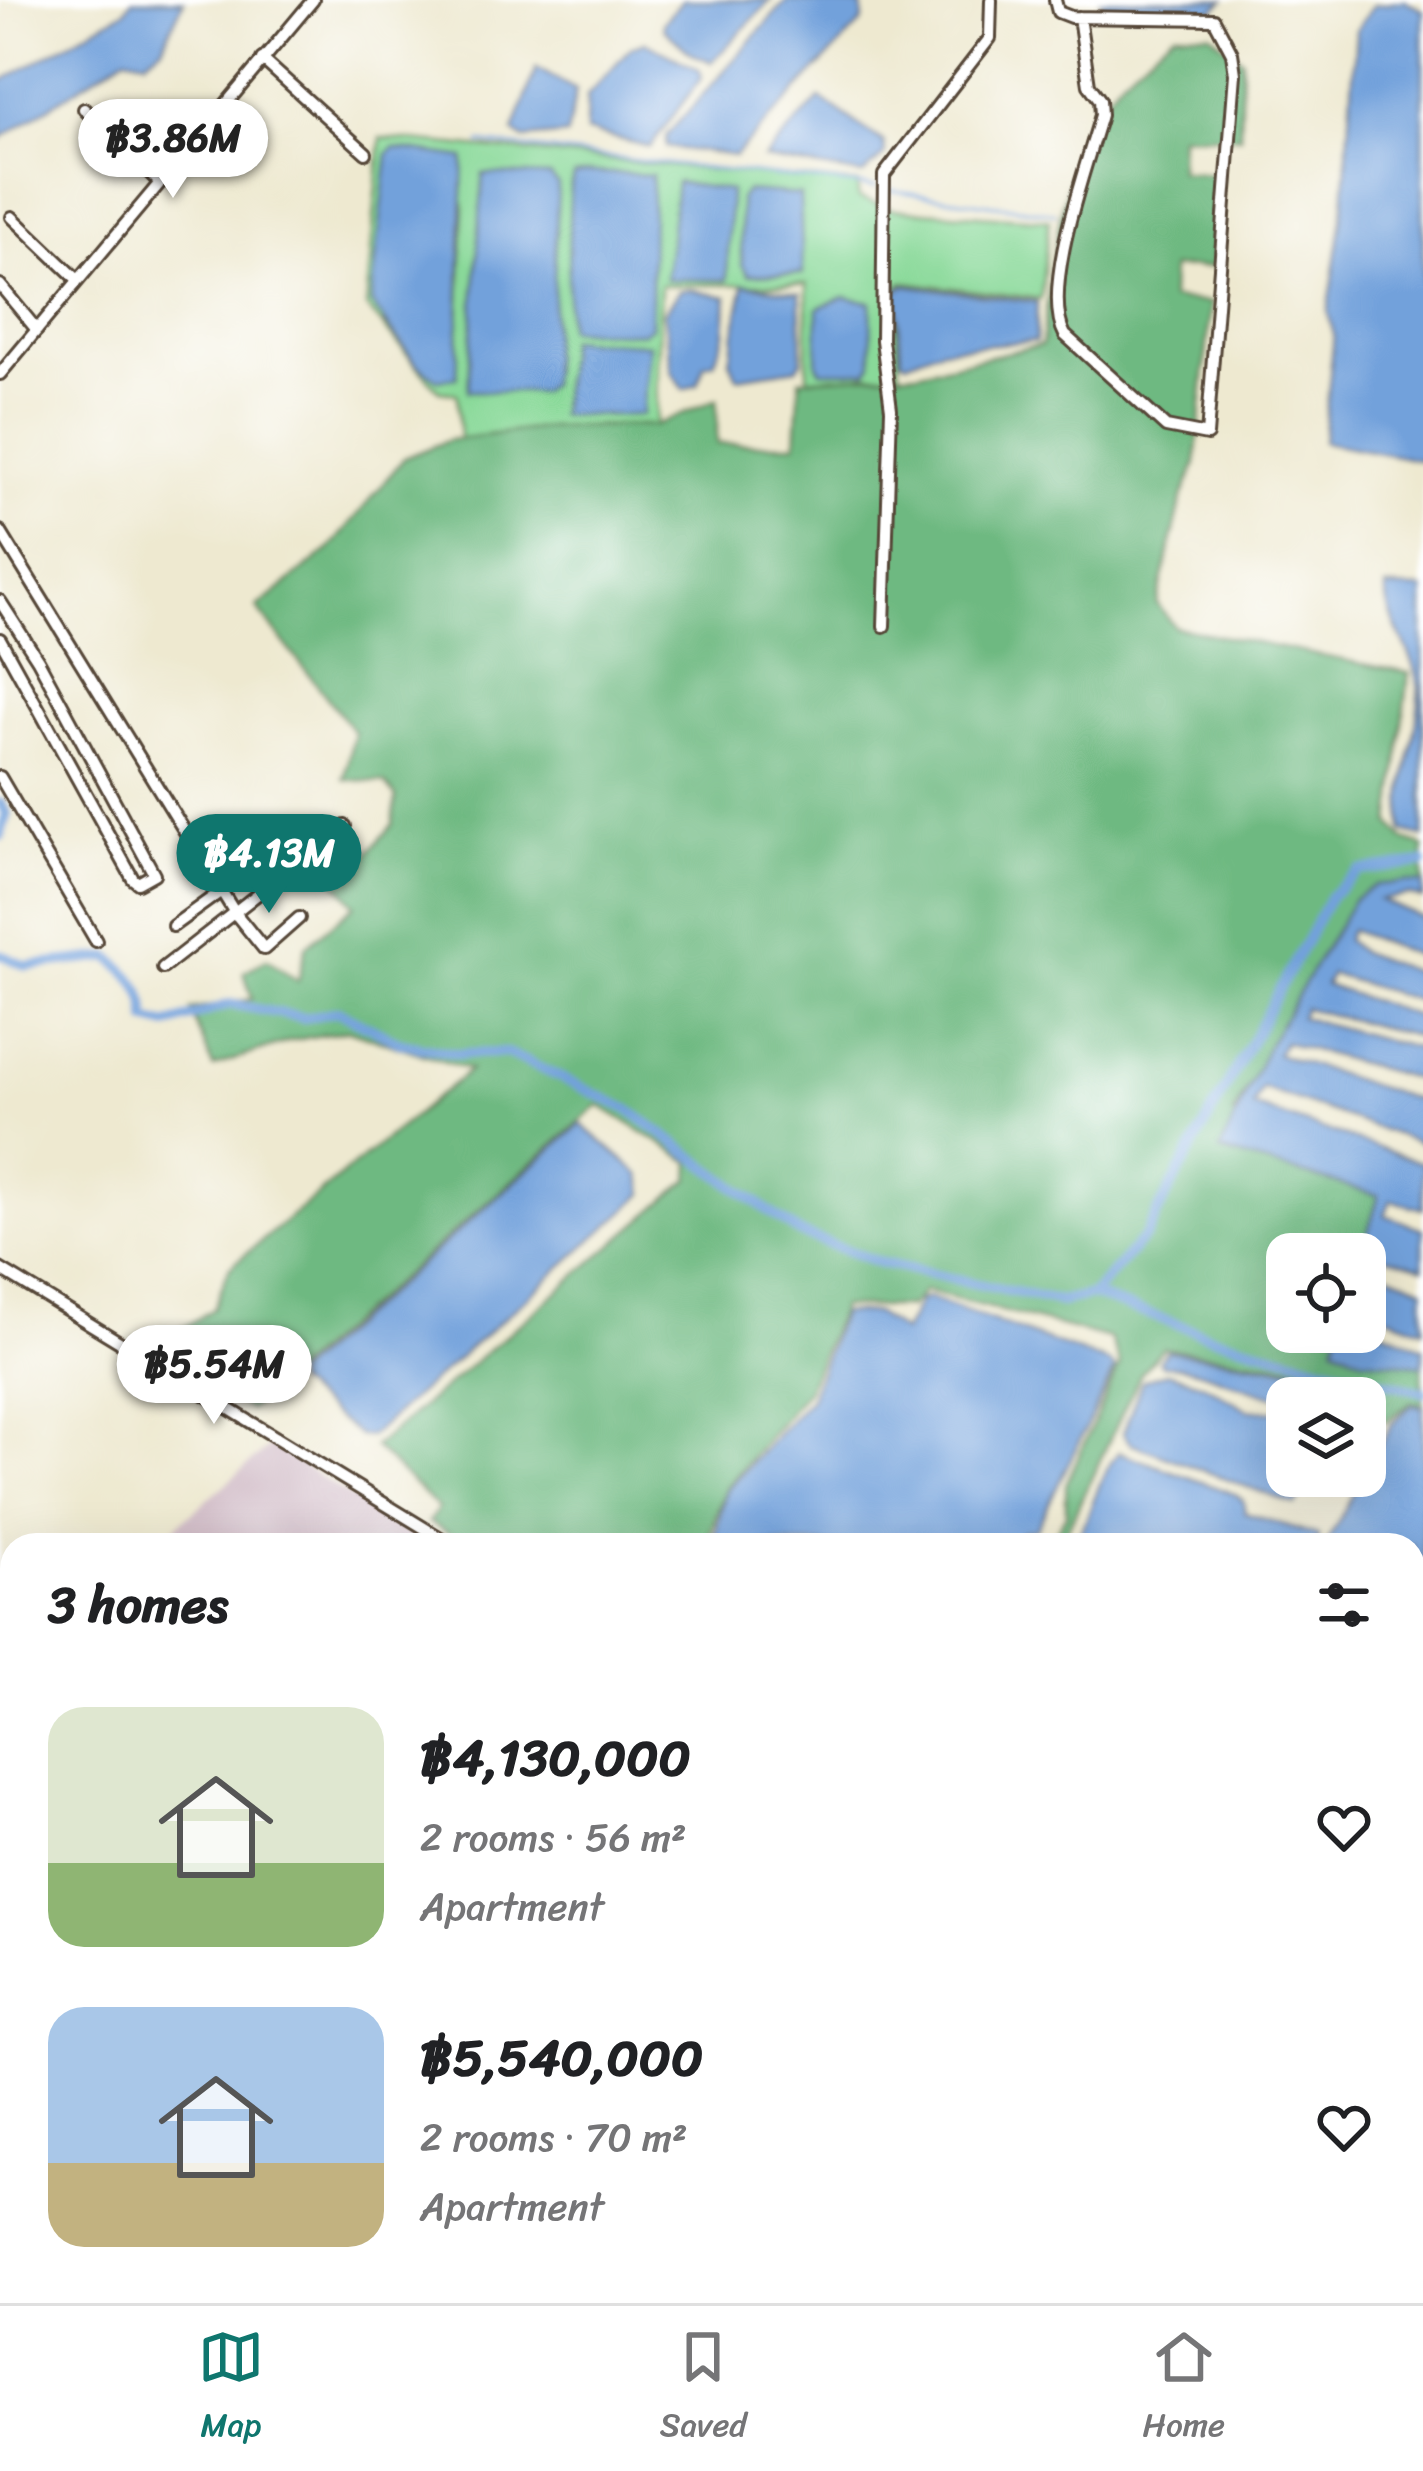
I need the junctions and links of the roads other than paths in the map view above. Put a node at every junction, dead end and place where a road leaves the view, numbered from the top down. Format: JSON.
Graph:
{"nodes":[{"id":1,"x":313,"y":0,"type":"edge"},
{"id":2,"x":991,"y":0,"type":"edge"},
{"id":3,"x":1055,"y":0,"type":"edge"},
{"id":4,"x":1079,"y":17,"type":"junction"},
{"id":5,"x":262,"y":59,"type":"junction"},
{"id":6,"x":84,"y":109,"type":"dead end"},
{"id":7,"x":366,"y":153,"type":"dead end"},
{"id":8,"x":158,"y":182,"type":"junction"},
{"id":9,"x":12,"y":217,"type":"dead end"},
{"id":10,"x":78,"y":280,"type":"junction"},
{"id":11,"x":0,"y":285,"type":"edge"},
{"id":12,"x":37,"y":330,"type":"junction"},
{"id":13,"x":0,"y":374,"type":"edge"},
{"id":14,"x":0,"y":531,"type":"edge"},
{"id":15,"x":2,"y":607,"type":"edge"},
{"id":16,"x":884,"y":626,"type":"dead end"},
{"id":17,"x":0,"y":639,"type":"edge"},
{"id":18,"x":0,"y":777,"type":"edge"},
{"id":19,"x":345,"y":826,"type":"dead end"},
{"id":20,"x":220,"y":892,"type":"junction"},
{"id":21,"x":235,"y":913,"type":"junction"},
{"id":22,"x":299,"y":918,"type":"dead end"},
{"id":23,"x":173,"y":926,"type":"dead end"},
{"id":24,"x":96,"y":941,"type":"dead end"},
{"id":25,"x":163,"y":968,"type":"dead end"},
{"id":26,"x":0,"y":1269,"type":"edge"},
{"id":27,"x":432,"y":1533,"type":"edge"}],
"edges":[{"from":1,"to":5,"type":"street"},
{"from":2,"to":16,"type":"street"},
{"from":3,"to":4,"type":"street"},
{"from":4,"to":4,"type":"street"},
{"from":5,"to":7,"type":"street"},
{"from":5,"to":8,"type":"street"},
{"from":6,"to":8,"type":"street"},
{"from":8,"to":10,"type":"street"},
{"from":9,"to":10,"type":"street"},
{"from":10,"to":12,"type":"street"},
{"from":11,"to":12,"type":"street"},
{"from":12,"to":13,"type":"street"},
{"from":14,"to":20,"type":"street"},
{"from":15,"to":17,"type":"street"},
{"from":18,"to":24,"type":"street"},
{"from":19,"to":21,"type":"street"},
{"from":20,"to":21,"type":"street"},
{"from":20,"to":23,"type":"street"},
{"from":21,"to":22,"type":"street"},
{"from":21,"to":25,"type":"street"},
{"from":26,"to":27,"type":"street"}]}
